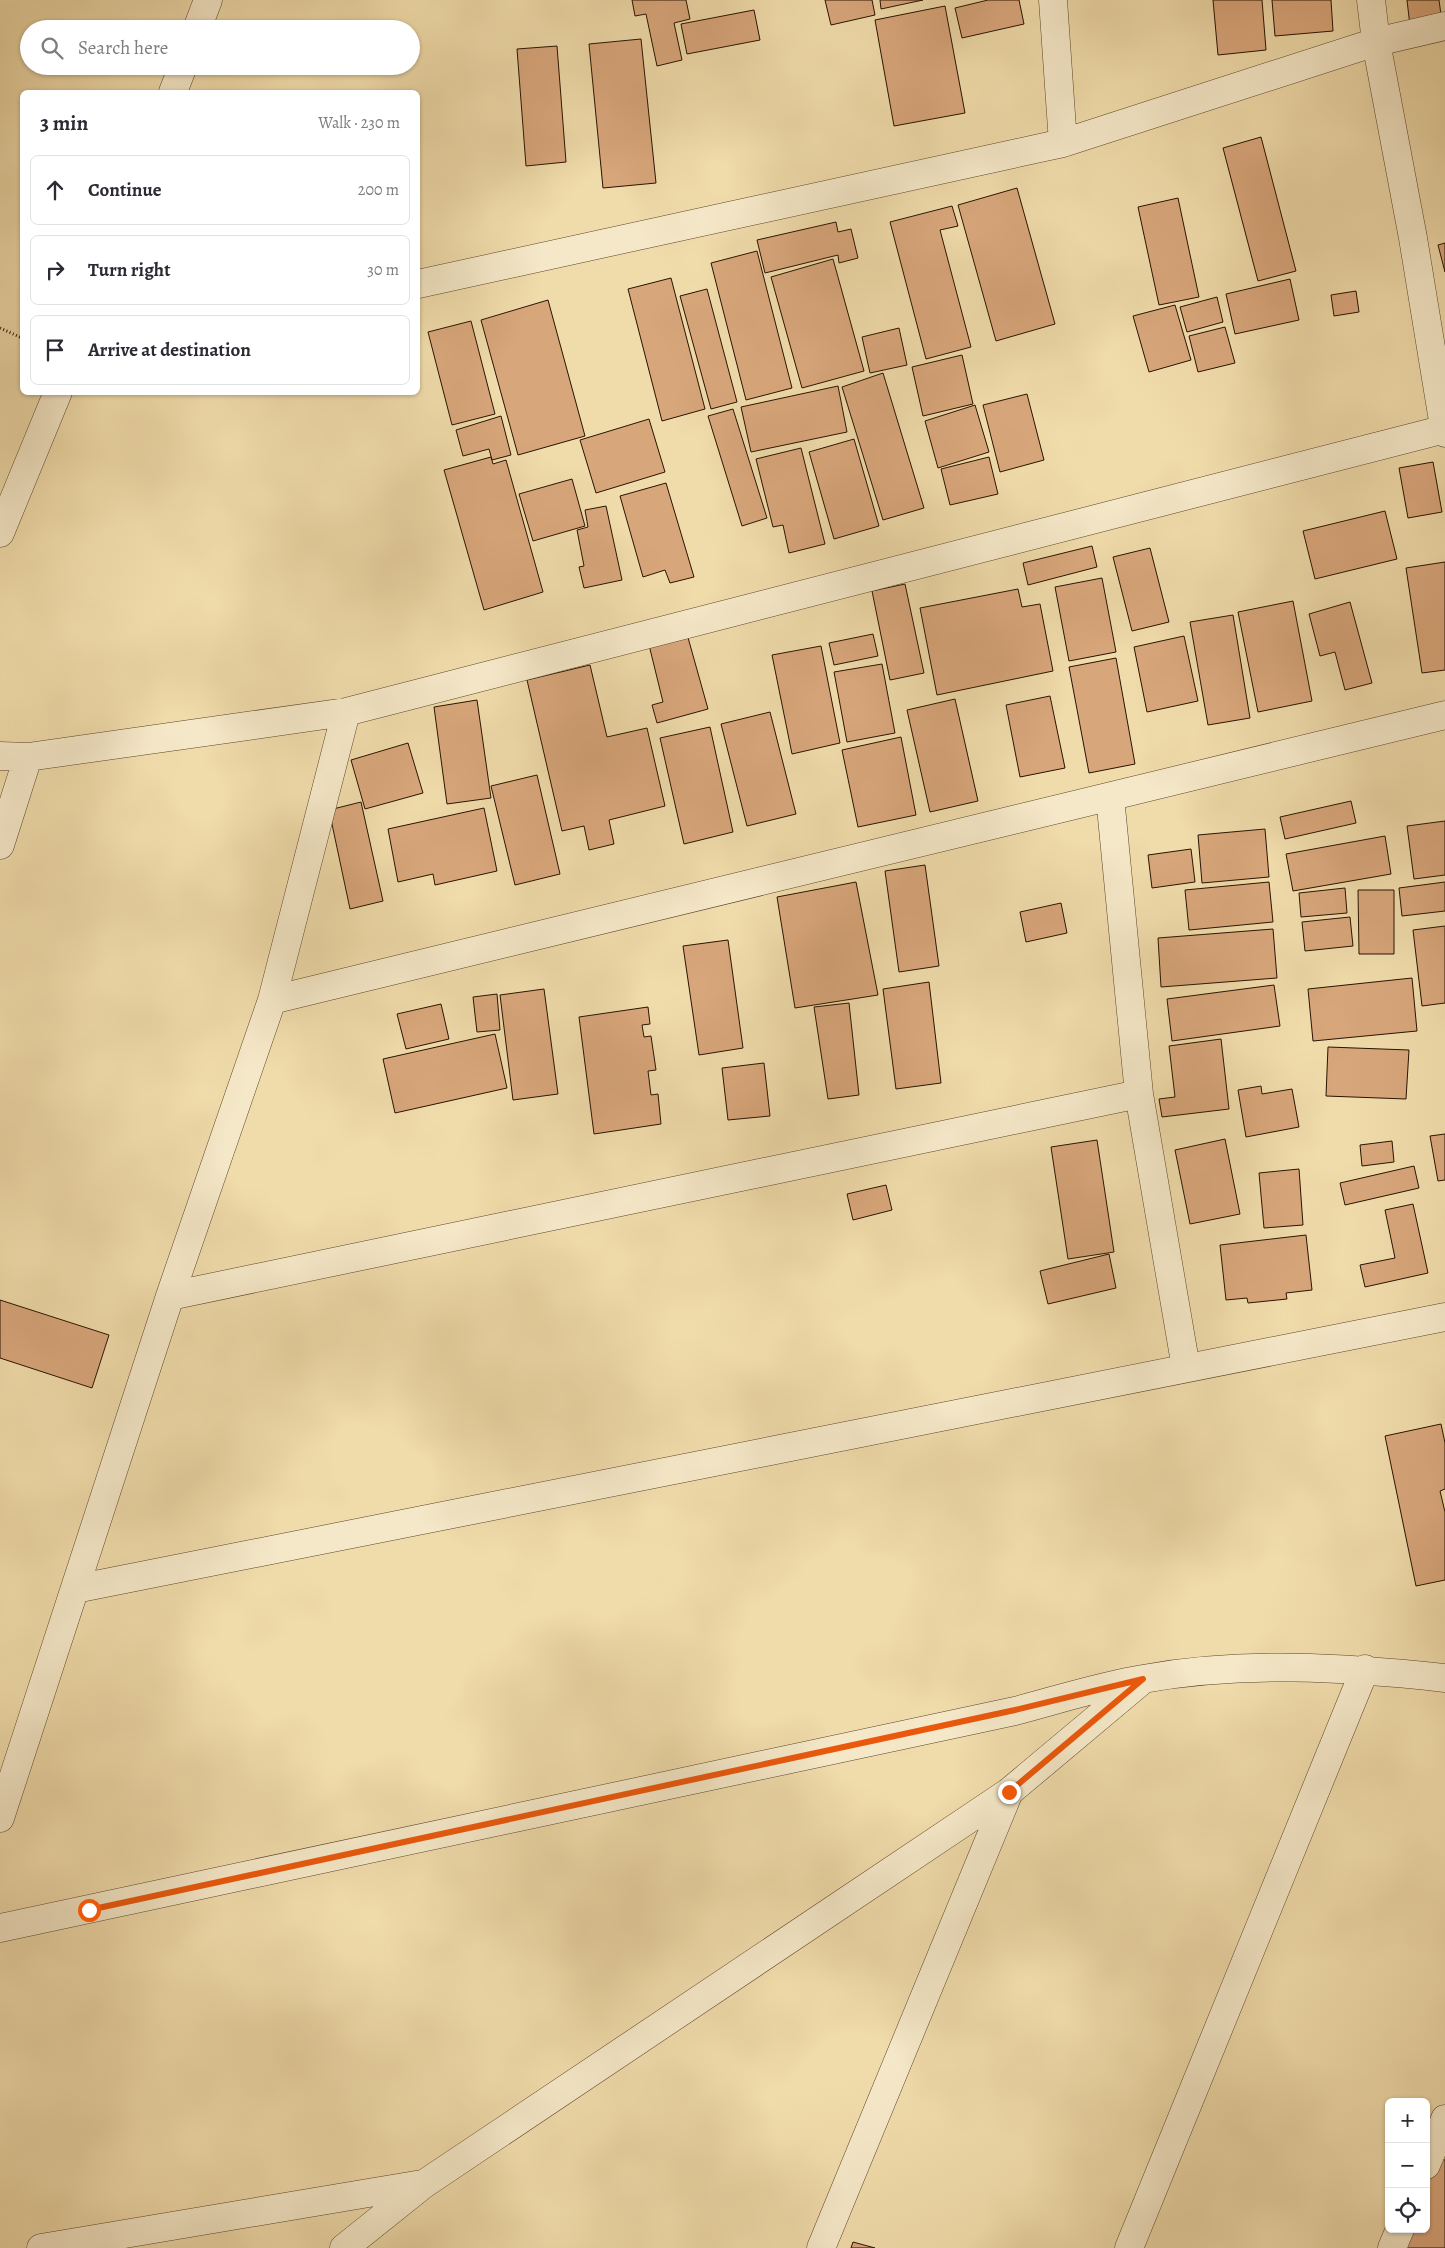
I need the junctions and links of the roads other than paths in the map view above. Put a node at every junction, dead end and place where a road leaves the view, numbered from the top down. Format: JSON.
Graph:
{"nodes":[{"id":1,"x":208,"y":0,"type":"edge"},
{"id":2,"x":1053,"y":0,"type":"edge"},
{"id":3,"x":1371,"y":0,"type":"edge"},
{"id":4,"x":200,"y":20,"type":"edge"},
{"id":5,"x":1445,"y":26,"type":"edge"},
{"id":6,"x":1376,"y":42,"type":"junction"},
{"id":7,"x":180,"y":75,"type":"edge"},
{"id":8,"x":174,"y":90,"type":"edge"},
{"id":9,"x":1063,"y":142,"type":"junction"},
{"id":10,"x":420,"y":284,"type":"edge"},
{"id":11,"x":57,"y":395,"type":"edge"},
{"id":12,"x":1445,"y":431,"type":"edge"},
{"id":13,"x":0,"y":533,"type":"edge"},
{"id":14,"x":346,"y":712,"type":"junction"},
{"id":15,"x":1445,"y":715,"type":"edge"},
{"id":16,"x":0,"y":756,"type":"edge"},
{"id":17,"x":28,"y":757,"type":"junction"},
{"id":18,"x":1110,"y":798,"type":"junction"},
{"id":19,"x":0,"y":845,"type":"edge"},
{"id":20,"x":272,"y":1000,"type":"junction"},
{"id":21,"x":1139,"y":1094,"type":"junction"},
{"id":22,"x":170,"y":1296,"type":"junction"},
{"id":23,"x":1445,"y":1318,"type":"edge"},
{"id":24,"x":1186,"y":1368,"type":"junction"},
{"id":25,"x":75,"y":1589,"type":"junction"},
{"id":26,"x":1365,"y":1669,"type":"junction"},
{"id":27,"x":1445,"y":1678,"type":"edge"},
{"id":28,"x":1143,"y":1679,"type":"junction"},
{"id":29,"x":1009,"y":1792,"type":"junction"},
{"id":30,"x":0,"y":1818,"type":"edge"},
{"id":31,"x":0,"y":1928,"type":"edge"},
{"id":32,"x":1445,"y":2119,"type":"edge"},
{"id":33,"x":1430,"y":2155,"type":"edge"},
{"id":34,"x":424,"y":2184,"type":"junction"},
{"id":35,"x":1398,"y":2233,"type":"edge"},
{"id":36,"x":41,"y":2248,"type":"edge"},
{"id":37,"x":344,"y":2248,"type":"edge"},
{"id":38,"x":822,"y":2248,"type":"edge"},
{"id":39,"x":1129,"y":2248,"type":"edge"},
{"id":40,"x":1392,"y":2248,"type":"edge"}],
"edges":[{"from":1,"to":4,"type":"street"},
{"from":2,"to":9,"type":"street"},
{"from":3,"to":6,"type":"street"},
{"from":5,"to":6,"type":"street"},
{"from":6,"to":9,"type":"street"},
{"from":6,"to":12,"type":"street"},
{"from":7,"to":8,"type":"street"},
{"from":9,"to":10,"type":"street"},
{"from":11,"to":13,"type":"street"},
{"from":12,"to":14,"type":"street"},
{"from":14,"to":17,"type":"street"},
{"from":14,"to":20,"type":"street"},
{"from":15,"to":18,"type":"street"},
{"from":16,"to":17,"type":"street"},
{"from":17,"to":19,"type":"street"},
{"from":18,"to":20,"type":"street"},
{"from":18,"to":21,"type":"street"},
{"from":20,"to":22,"type":"street"},
{"from":21,"to":22,"type":"street"},
{"from":21,"to":24,"type":"street"},
{"from":22,"to":25,"type":"street"},
{"from":23,"to":24,"type":"street"},
{"from":24,"to":25,"type":"street"},
{"from":25,"to":30,"type":"street"},
{"from":26,"to":27,"type":"street"},
{"from":26,"to":28,"type":"street"},
{"from":26,"to":39,"type":"street"},
{"from":28,"to":29,"type":"street"},
{"from":28,"to":31,"type":"street"},
{"from":29,"to":34,"type":"street"},
{"from":29,"to":38,"type":"street"},
{"from":32,"to":33,"type":"street"},
{"from":34,"to":36,"type":"street"},
{"from":34,"to":37,"type":"street"},
{"from":35,"to":40,"type":"street"}]}
